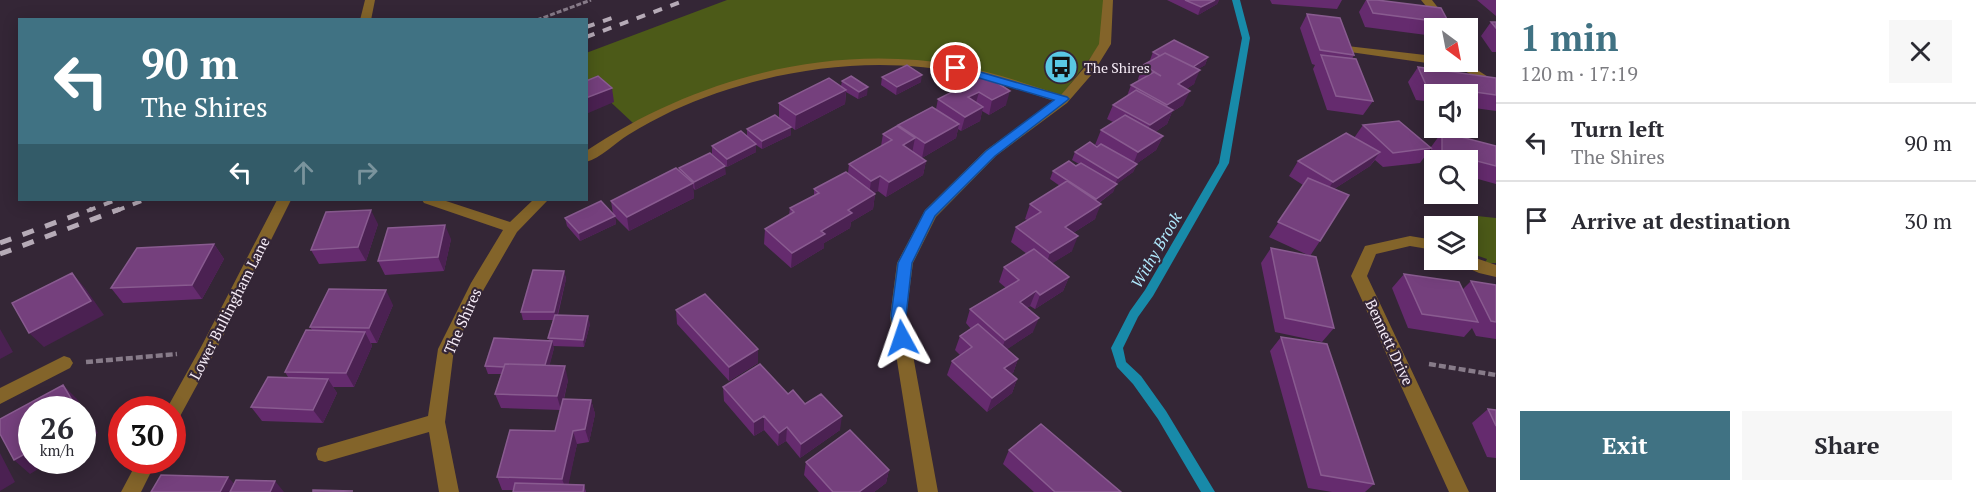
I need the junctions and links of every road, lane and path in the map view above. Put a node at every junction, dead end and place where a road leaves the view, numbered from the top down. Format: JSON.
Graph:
{"nodes":[{"id":1,"x":370,"y":0,"type":"edge"},
{"id":2,"x":591,"y":0,"type":"edge"},
{"id":3,"x":1108,"y":0,"type":"edge"},
{"id":4,"x":1426,"y":0,"type":"edge"},
{"id":5,"x":366,"y":18,"type":"edge"},
{"id":6,"x":542,"y":18,"type":"edge"},
{"id":7,"x":1441,"y":18,"type":"edge"},
{"id":8,"x":1347,"y":49,"type":"edge"},
{"id":9,"x":1424,"y":59,"type":"edge"},
{"id":10,"x":1471,"y":72,"type":"edge"},
{"id":11,"x":1496,"y":88,"type":"edge"},
{"id":12,"x":1063,"y":99,"type":"junction"},
{"id":13,"x":588,"y":156,"type":"edge"},
{"id":14,"x":283,"y":201,"type":"edge"},
{"id":15,"x":432,"y":201,"type":"edge"},
{"id":16,"x":539,"y":201,"type":"edge"},
{"id":17,"x":512,"y":228,"type":"junction"},
{"id":18,"x":1424,"y":244,"type":"edge"},
{"id":19,"x":1478,"y":266,"type":"edge"},
{"id":20,"x":1496,"y":271,"type":"edge"},
{"id":21,"x":207,"y":352,"type":"junction"},
{"id":22,"x":1398,"y":360,"type":"junction"},
{"id":23,"x":64,"y":363,"type":"joint"},
{"id":24,"x":1496,"y":375,"type":"edge"},
{"id":25,"x":183,"y":396,"type":"edge"},
{"id":26,"x":0,"y":397,"type":"edge"},
{"id":27,"x":436,"y":422,"type":"junction"},
{"id":28,"x":325,"y":454,"type":"dead end"},
{"id":29,"x":140,"y":474,"type":"edge"},
{"id":30,"x":130,"y":492,"type":"edge"},
{"id":31,"x":448,"y":492,"type":"edge"},
{"id":32,"x":928,"y":492,"type":"edge"},
{"id":33,"x":1459,"y":492,"type":"edge"}],
"edges":[{"from":1,"to":5,"type":"street"},
{"from":2,"to":6,"type":"path"},
{"from":3,"to":12,"type":"street"},
{"from":4,"to":7,"type":"street"},
{"from":8,"to":9,"type":"street"},
{"from":10,"to":11,"type":"street"},
{"from":12,"to":13,"type":"street"},
{"from":12,"to":32,"type":"street"},
{"from":14,"to":21,"type":"street","name":"Lower Bullingham Lane"},
{"from":15,"to":17,"type":"street"},
{"from":16,"to":17,"type":"street","name":"The Shires"},
{"from":17,"to":27,"type":"street","name":"The Shires"},
{"from":18,"to":22,"type":"street","name":"Bennett Drive"},
{"from":19,"to":20,"type":"street"},
{"from":21,"to":23,"type":"path"},
{"from":21,"to":25,"type":"street","name":"Lower Bullingham Lane"},
{"from":22,"to":24,"type":"path"},
{"from":22,"to":33,"type":"street","name":"Bennett Drive"},
{"from":23,"to":26,"type":"street"},
{"from":27,"to":28,"type":"street"},
{"from":27,"to":31,"type":"street","name":"The Shires"},
{"from":29,"to":30,"type":"street"}]}
